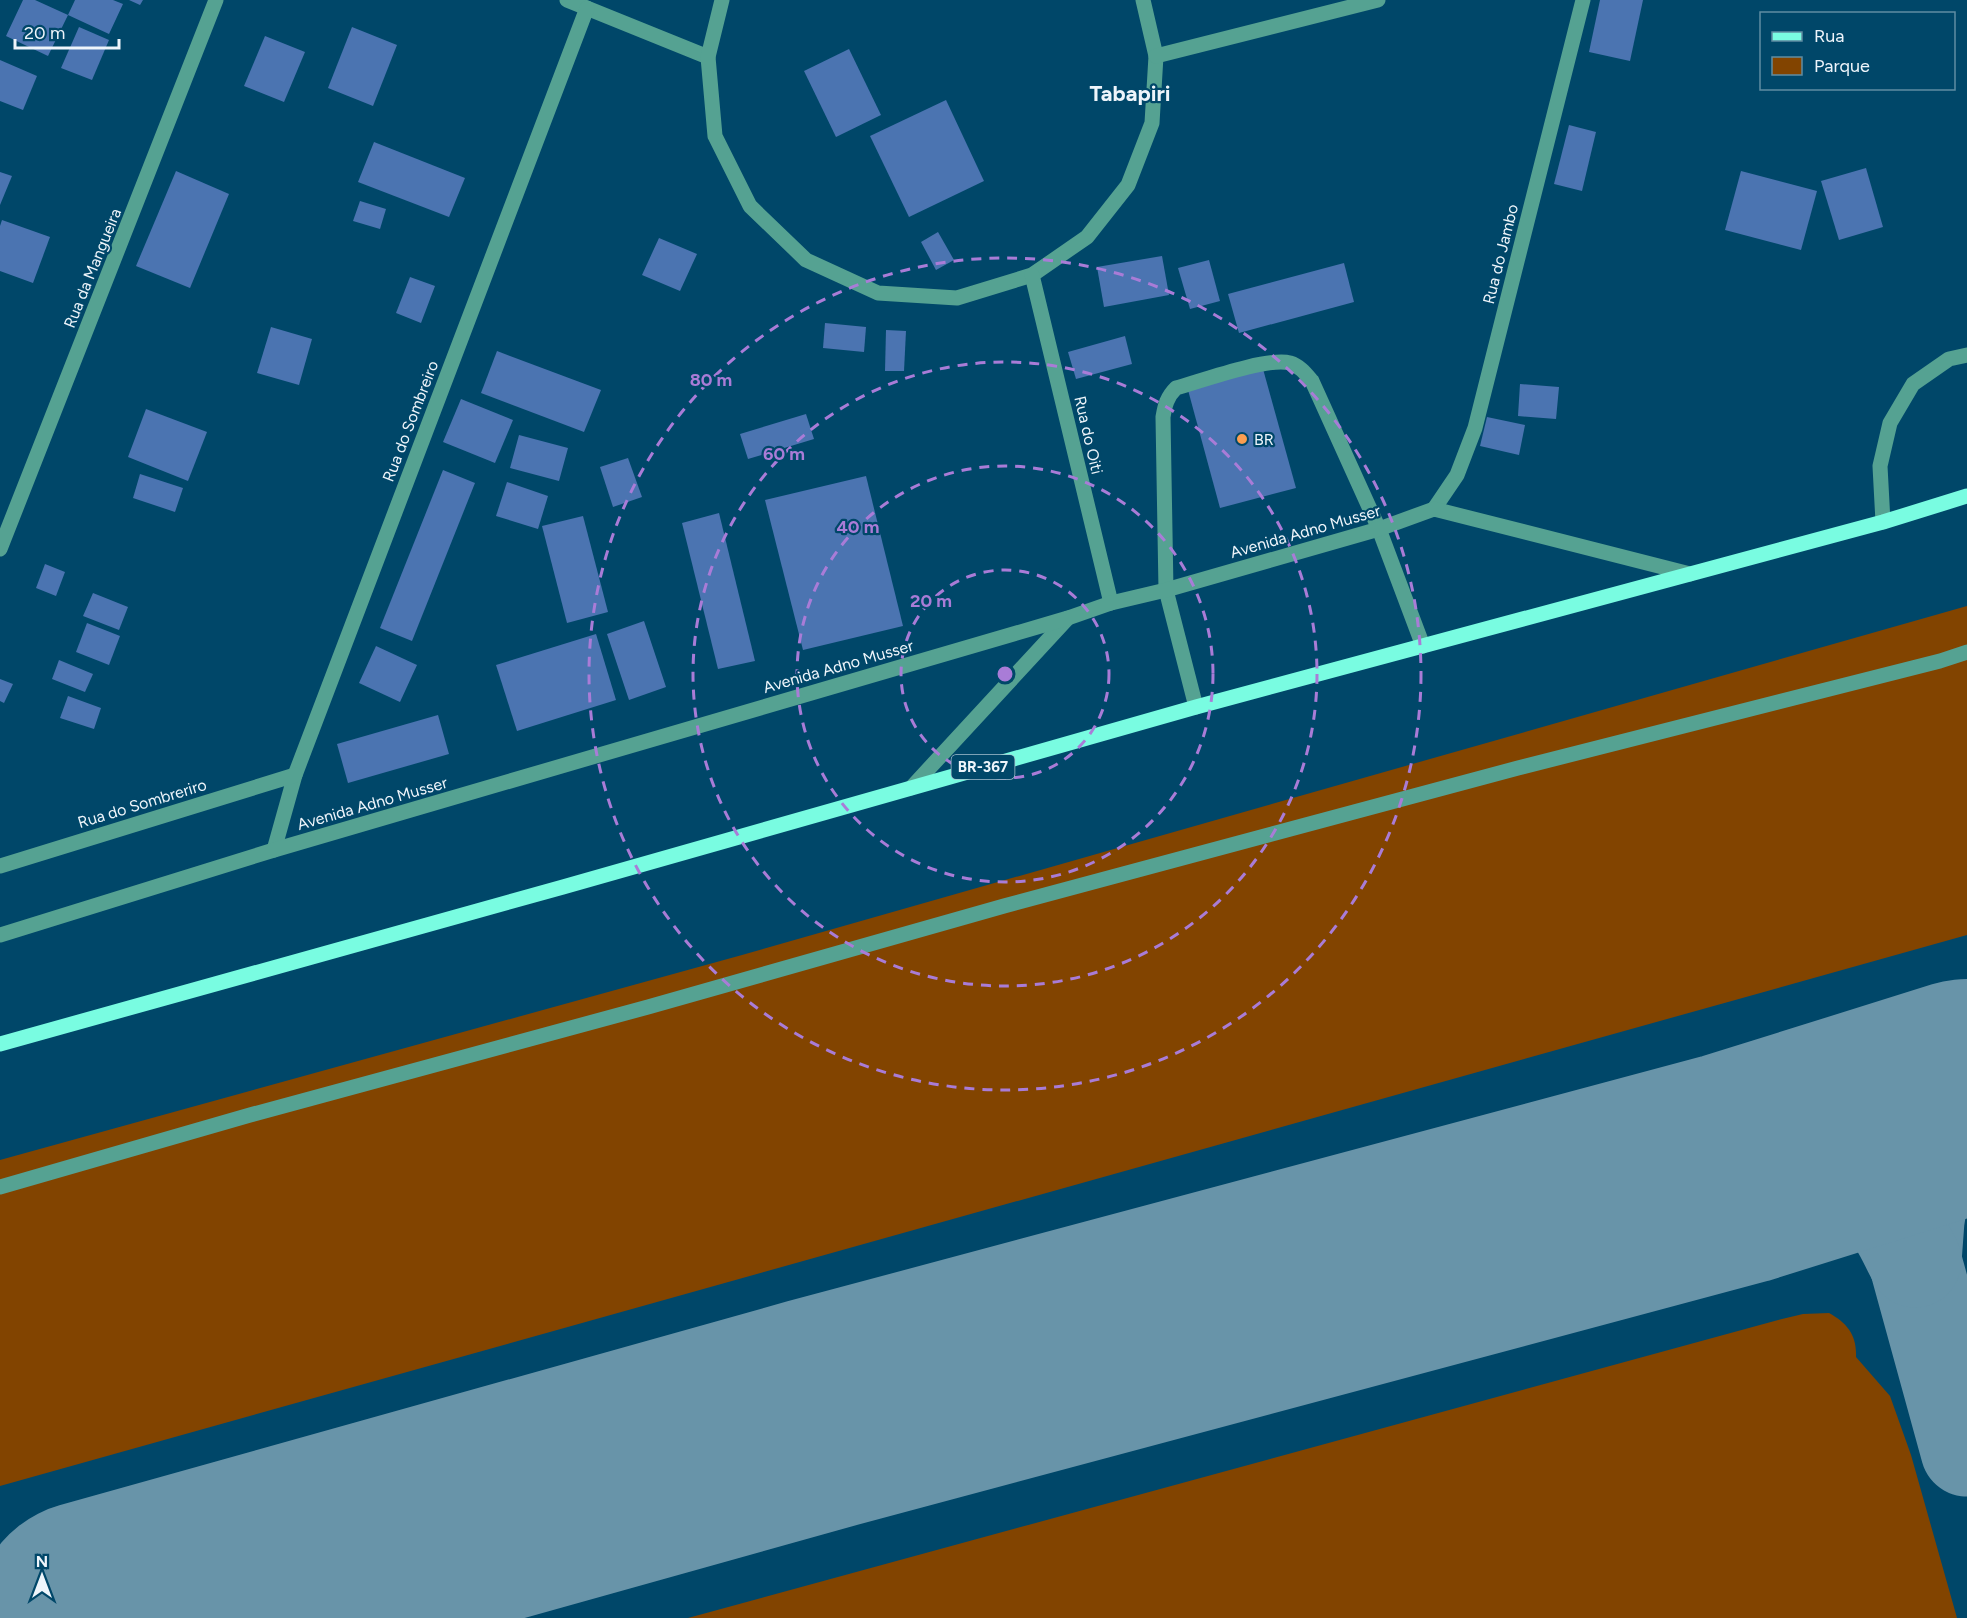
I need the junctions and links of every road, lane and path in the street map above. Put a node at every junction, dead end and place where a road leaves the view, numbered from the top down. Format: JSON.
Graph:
{"nodes":[{"id":1,"x":216,"y":0,"type":"edge"},
{"id":2,"x":567,"y":0,"type":"edge"},
{"id":3,"x":722,"y":0,"type":"edge"},
{"id":4,"x":1143,"y":0,"type":"edge"},
{"id":5,"x":1378,"y":0,"type":"edge"},
{"id":6,"x":1583,"y":0,"type":"edge"},
{"id":7,"x":587,"y":8,"type":"junction"},
{"id":8,"x":1156,"y":56,"type":"junction"},
{"id":9,"x":708,"y":57,"type":"junction"},
{"id":10,"x":1032,"y":275,"type":"junction"},
{"id":11,"x":1967,"y":355,"type":"edge"},
{"id":12,"x":1967,"y":496,"type":"edge"},
{"id":13,"x":1434,"y":509,"type":"junction"},
{"id":14,"x":1883,"y":522,"type":"junction"},
{"id":15,"x":1379,"y":529,"type":"junction"},
{"id":16,"x":0,"y":549,"type":"edge"},
{"id":17,"x":1690,"y":574,"type":"junction"},
{"id":18,"x":1166,"y":590,"type":"junction"},
{"id":19,"x":1111,"y":603,"type":"junction"},
{"id":20,"x":1068,"y":618,"type":"junction"},
{"id":21,"x":1423,"y":646,"type":"junction"},
{"id":22,"x":1967,"y":652,"type":"edge"},
{"id":23,"x":1196,"y":707,"type":"junction"},
{"id":24,"x":295,"y":775,"type":"junction"},
{"id":25,"x":911,"y":788,"type":"junction"},
{"id":26,"x":274,"y":850,"type":"junction"},
{"id":27,"x":0,"y":866,"type":"edge"},
{"id":28,"x":0,"y":935,"type":"edge"},
{"id":29,"x":0,"y":1044,"type":"edge"},
{"id":30,"x":0,"y":1187,"type":"edge"}],
"edges":[{"from":1,"to":16,"type":"street","name":"Rua da Mangueira"},
{"from":2,"to":7,"type":"street"},
{"from":3,"to":9,"type":"street"},
{"from":4,"to":8,"type":"street"},
{"from":5,"to":8,"type":"street"},
{"from":6,"to":13,"type":"street","name":"Rua do Jambo"},
{"from":7,"to":9,"type":"street"},
{"from":7,"to":24,"type":"street","name":"Rua do Sombreiro"},
{"from":8,"to":10,"type":"street"},
{"from":9,"to":10,"type":"street"},
{"from":10,"to":19,"type":"street","name":"Rua do Oiti"},
{"from":11,"to":14,"type":"street"},
{"from":12,"to":14,"type":"main road","number":"BR-367"},
{"from":13,"to":15,"type":"street","name":"Avenida Adno Musser"},
{"from":13,"to":17,"type":"street"},
{"from":14,"to":17,"type":"main road","number":"BR-367"},
{"from":15,"to":18,"type":"street","name":"Avenida Adno Musser"},
{"from":15,"to":18,"type":"street"},
{"from":15,"to":21,"type":"street"},
{"from":17,"to":21,"type":"main road","number":"BR-367"},
{"from":18,"to":19,"type":"street","name":"Avenida Adno Musser"},
{"from":18,"to":23,"type":"street"},
{"from":19,"to":20,"type":"street","name":"Avenida Adno Musser"},
{"from":20,"to":25,"type":"street"},
{"from":20,"to":26,"type":"street","name":"Avenida Adno Musser"},
{"from":21,"to":23,"type":"main road","number":"BR-367"},
{"from":22,"to":30,"type":"street"},
{"from":23,"to":25,"type":"main road","number":"BR-367"},
{"from":24,"to":26,"type":"street","name":"Rua do Sombreiro"},
{"from":24,"to":27,"type":"street","name":"Rua do Sombreriro"},
{"from":25,"to":29,"type":"main road","number":"BR-367"},
{"from":26,"to":28,"type":"street","name":"Avenida Adno Musser"}]}
